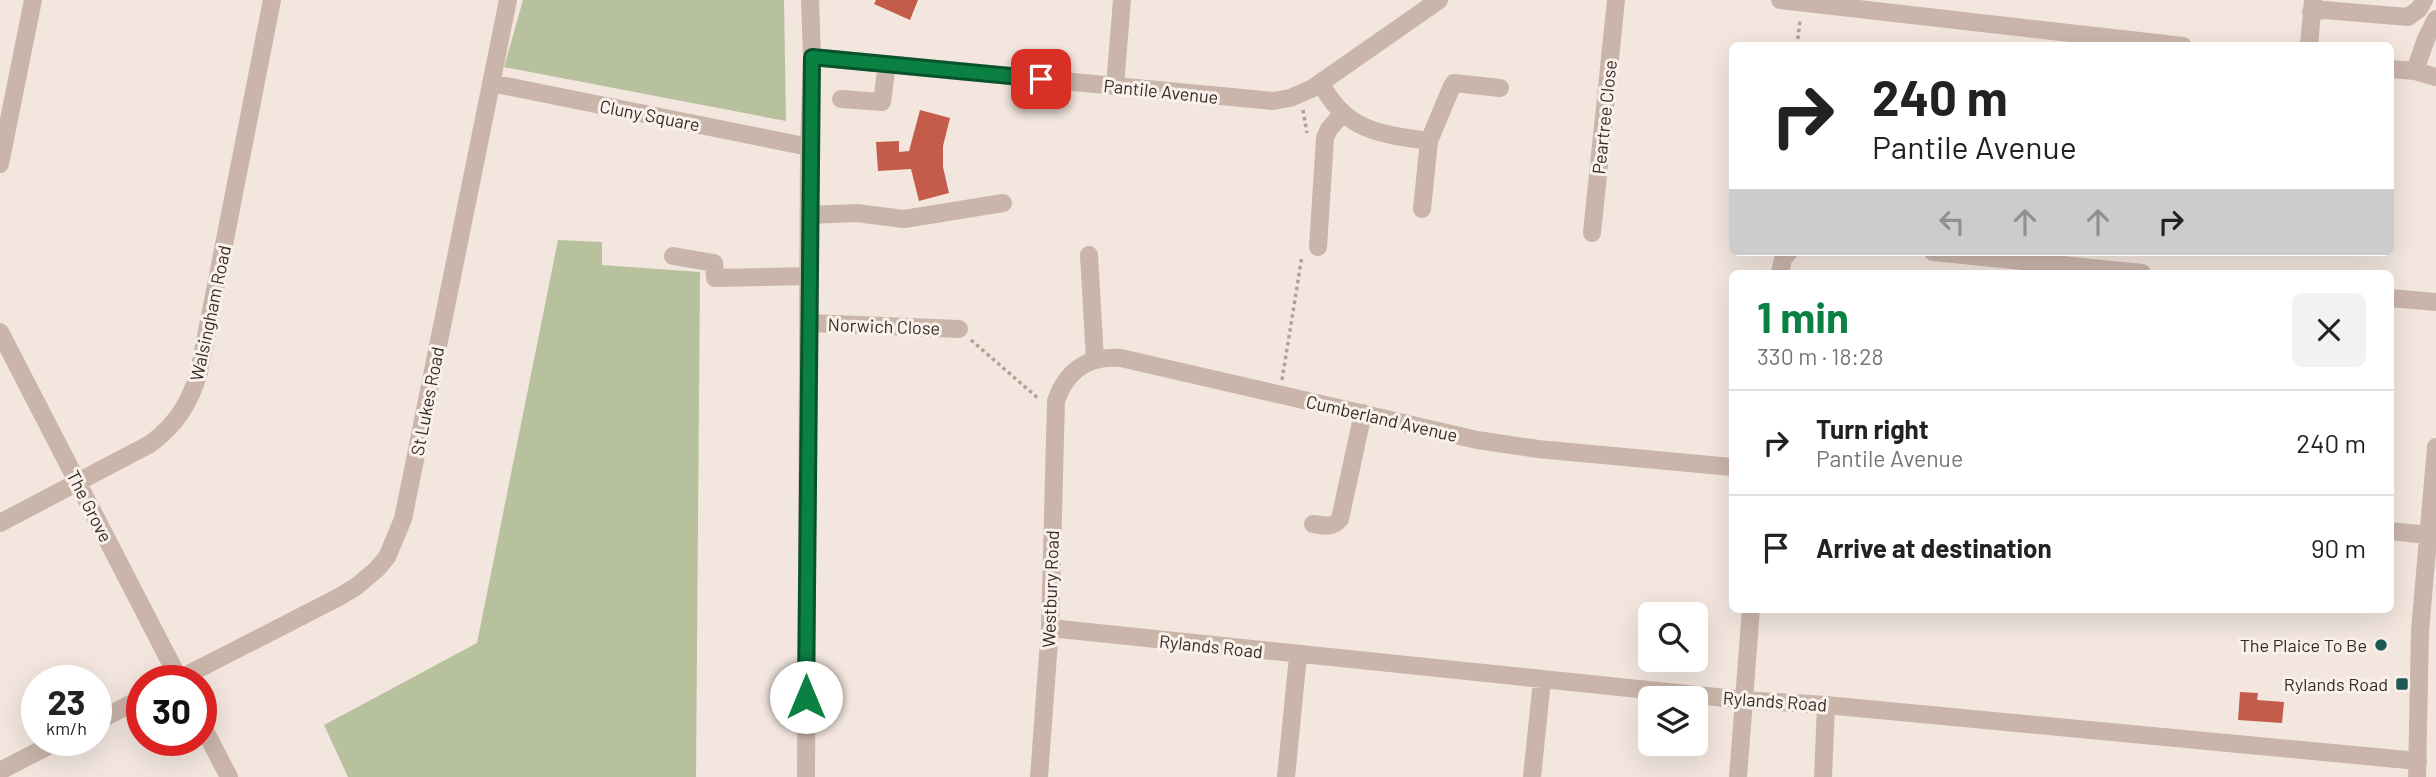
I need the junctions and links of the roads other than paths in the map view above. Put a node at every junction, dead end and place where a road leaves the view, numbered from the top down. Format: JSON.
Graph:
{"nodes":[{"id":1,"x":33,"y":0,"type":"edge"},
{"id":2,"x":272,"y":0,"type":"edge"},
{"id":3,"x":508,"y":0,"type":"edge"},
{"id":4,"x":810,"y":0,"type":"edge"},
{"id":5,"x":1122,"y":0,"type":"edge"},
{"id":6,"x":1439,"y":0,"type":"edge"},
{"id":7,"x":1616,"y":0,"type":"edge"},
{"id":8,"x":1780,"y":0,"type":"edge"},
{"id":9,"x":2424,"y":0,"type":"edge"},
{"id":10,"x":2312,"y":6,"type":"edge"},
{"id":11,"x":2436,"y":19,"type":"edge"},
{"id":12,"x":2148,"y":42,"type":"edge"},
{"id":13,"x":2309,"y":42,"type":"edge"},
{"id":14,"x":812,"y":57,"type":"junction"},
{"id":15,"x":887,"y":64,"type":"junction"},
{"id":16,"x":2436,"y":66,"type":"edge"},
{"id":17,"x":2394,"y":69,"type":"edge"},
{"id":18,"x":2415,"y":71,"type":"junction"},
{"id":19,"x":2436,"y":77,"type":"edge"},
{"id":20,"x":491,"y":83,"type":"junction"},
{"id":21,"x":1321,"y":83,"type":"junction"},
{"id":22,"x":1115,"y":86,"type":"junction"},
{"id":23,"x":1500,"y":89,"type":"dead end"},
{"id":24,"x":841,"y":99,"type":"dead end"},
{"id":25,"x":1342,"y":114,"type":"junction"},
{"id":26,"x":1429,"y":141,"type":"junction"},
{"id":27,"x":809,"y":147,"type":"junction"},
{"id":28,"x":0,"y":164,"type":"edge"},
{"id":29,"x":1003,"y":203,"type":"dead end"},
{"id":30,"x":1422,"y":209,"type":"dead end"},
{"id":31,"x":809,"y":215,"type":"junction"},
{"id":32,"x":1592,"y":233,"type":"dead end"},
{"id":33,"x":1310,"y":249,"type":"road end"},
{"id":34,"x":1089,"y":255,"type":"dead end"},
{"id":35,"x":673,"y":256,"type":"dead end"},
{"id":36,"x":1973,"y":256,"type":"edge"},
{"id":37,"x":2113,"y":270,"type":"edge"},
{"id":38,"x":809,"y":276,"type":"junction"},
{"id":39,"x":2394,"y":298,"type":"edge"},
{"id":40,"x":2436,"y":302,"type":"edge"},
{"id":41,"x":809,"y":323,"type":"junction"},
{"id":42,"x":959,"y":329,"type":"road end"},
{"id":43,"x":0,"y":332,"type":"edge"},
{"id":44,"x":1095,"y":360,"type":"junction"},
{"id":45,"x":1363,"y":413,"type":"junction"},
{"id":46,"x":2436,"y":447,"type":"edge"},
{"id":47,"x":1729,"y":467,"type":"edge"},
{"id":48,"x":78,"y":483,"type":"junction"},
{"id":49,"x":0,"y":523,"type":"edge"},
{"id":50,"x":1312,"y":524,"type":"dead end"},
{"id":51,"x":2394,"y":531,"type":"edge"},
{"id":52,"x":2428,"y":535,"type":"junction"},
{"id":53,"x":1751,"y":613,"type":"edge"},
{"id":54,"x":1050,"y":628,"type":"junction"},
{"id":55,"x":2428,"y":631,"type":"edge"},
{"id":56,"x":1298,"y":656,"type":"junction"},
{"id":57,"x":170,"y":665,"type":"edge"},
{"id":58,"x":207,"y":665,"type":"edge"},
{"id":59,"x":1542,"y":680,"type":"junction"},
{"id":60,"x":1745,"y":700,"type":"junction"},
{"id":61,"x":1826,"y":705,"type":"junction"},
{"id":62,"x":217,"y":754,"type":"edge"},
{"id":63,"x":29,"y":756,"type":"edge"},
{"id":64,"x":2418,"y":769,"type":"edge"},
{"id":65,"x":0,"y":771,"type":"edge"},
{"id":66,"x":229,"y":777,"type":"edge"},
{"id":67,"x":806,"y":777,"type":"edge"},
{"id":68,"x":1039,"y":777,"type":"edge"},
{"id":69,"x":1286,"y":777,"type":"edge"},
{"id":70,"x":1532,"y":777,"type":"edge"},
{"id":71,"x":1738,"y":777,"type":"edge"},
{"id":72,"x":1823,"y":777,"type":"edge"}],
"edges":[{"from":1,"to":28,"type":"street"},
{"from":2,"to":48,"type":"street","name":"Walsingham Road"},
{"from":3,"to":20,"type":"street","name":"St Lukes Road"},
{"from":4,"to":14,"type":"street"},
{"from":5,"to":22,"type":"street"},
{"from":6,"to":21,"type":"street","name":"Pantile Avenue"},
{"from":7,"to":32,"type":"street","name":"Peartree Close"},
{"from":8,"to":12,"type":"street"},
{"from":9,"to":10,"type":"street"},
{"from":10,"to":13,"type":"street"},
{"from":11,"to":18,"type":"street"},
{"from":14,"to":15,"type":"street","name":"Pantile Avenue"},
{"from":14,"to":27,"type":"street"},
{"from":15,"to":22,"type":"street","name":"Pantile Avenue"},
{"from":15,"to":24,"type":"street"},
{"from":16,"to":18,"type":"street"},
{"from":17,"to":18,"type":"street"},
{"from":18,"to":19,"type":"street"},
{"from":20,"to":27,"type":"street","name":"Cluny Square"},
{"from":20,"to":58,"type":"street","name":"St Lukes Road"},
{"from":21,"to":22,"type":"street","name":"Pantile Avenue"},
{"from":21,"to":25,"type":"street"},
{"from":23,"to":26,"type":"street"},
{"from":25,"to":26,"type":"street"},
{"from":25,"to":33,"type":"street"},
{"from":26,"to":30,"type":"street"},
{"from":27,"to":31,"type":"street"},
{"from":29,"to":31,"type":"street"},
{"from":31,"to":38,"type":"street"},
{"from":34,"to":44,"type":"street"},
{"from":35,"to":38,"type":"street"},
{"from":36,"to":37,"type":"street"},
{"from":38,"to":41,"type":"street"},
{"from":39,"to":40,"type":"street"},
{"from":41,"to":42,"type":"street","name":"Norwich Close"},
{"from":41,"to":67,"type":"street"},
{"from":43,"to":48,"type":"street","name":"The Grove"},
{"from":44,"to":45,"type":"street","name":"Cumberland Avenue"},
{"from":44,"to":54,"type":"street","name":"Westbury Road"},
{"from":45,"to":47,"type":"street","name":"Cumberland Avenue"},
{"from":45,"to":50,"type":"street"},
{"from":46,"to":52,"type":"street"},
{"from":48,"to":49,"type":"street","name":"Walsingham Road"},
{"from":48,"to":57,"type":"street","name":"The Grove"},
{"from":51,"to":52,"type":"street"},
{"from":52,"to":55,"type":"street"},
{"from":53,"to":60,"type":"street"},
{"from":54,"to":56,"type":"street","name":"Rylands Road"},
{"from":54,"to":68,"type":"street","name":"Westbury Road"},
{"from":55,"to":64,"type":"street"},
{"from":56,"to":59,"type":"street","name":"Rylands Road"},
{"from":56,"to":69,"type":"street"},
{"from":59,"to":60,"type":"street","name":"Rylands Road"},
{"from":59,"to":70,"type":"street"},
{"from":60,"to":61,"type":"street","name":"Rylands Road"},
{"from":60,"to":71,"type":"street"},
{"from":61,"to":64,"type":"street","name":"Rylands Road"},
{"from":61,"to":72,"type":"street"},
{"from":62,"to":66,"type":"street"},
{"from":63,"to":65,"type":"street"}]}
